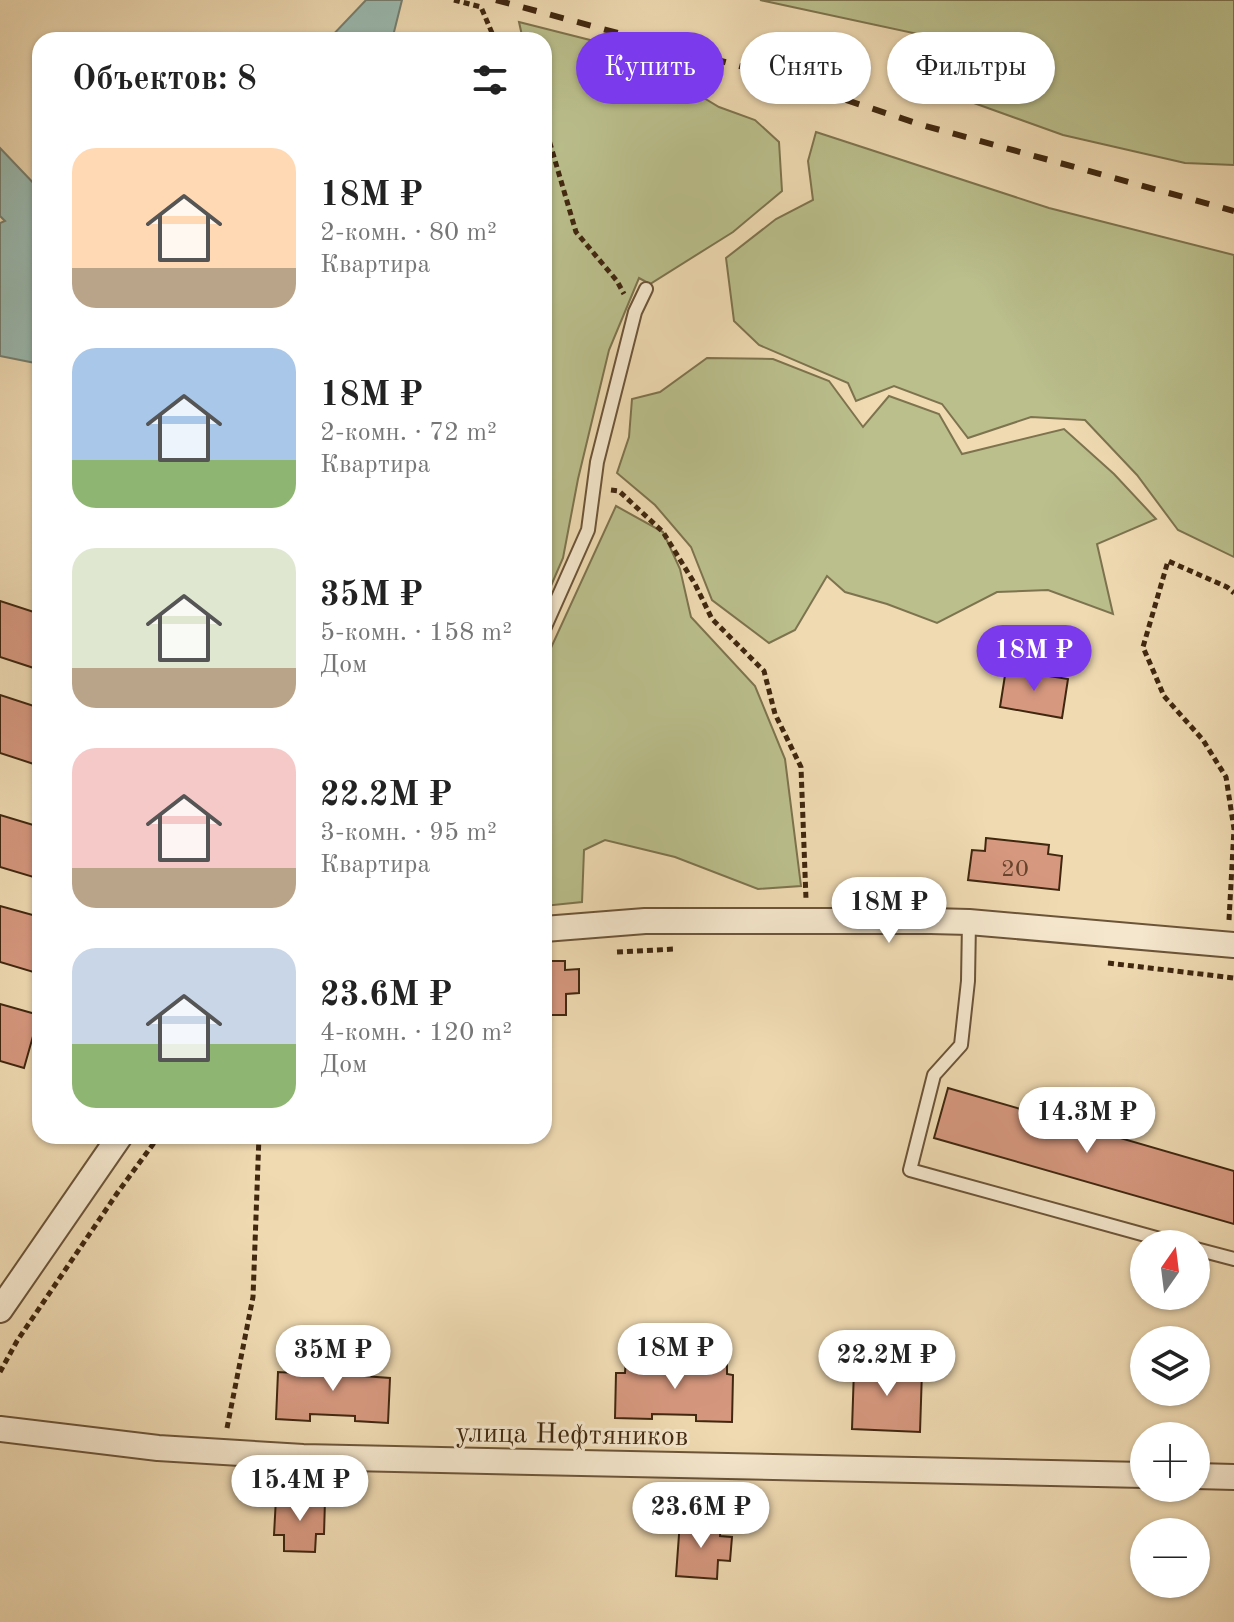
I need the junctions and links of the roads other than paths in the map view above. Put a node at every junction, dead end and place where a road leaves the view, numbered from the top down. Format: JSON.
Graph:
{"nodes":[{"id":1,"x":646,"y":289,"type":"dead end"},
{"id":2,"x":552,"y":611,"type":"edge"},
{"id":3,"x":969,"y":922,"type":"junction"},
{"id":4,"x":552,"y":928,"type":"edge"},
{"id":5,"x":1230,"y":945,"type":"edge"},
{"id":6,"x":114,"y":1144,"type":"edge"},
{"id":7,"x":1130,"y":1231,"type":"edge"},
{"id":8,"x":1210,"y":1253,"type":"edge"},
{"id":9,"x":1234,"y":1259,"type":"edge"},
{"id":10,"x":0,"y":1310,"type":"edge"},
{"id":11,"x":0,"y":1429,"type":"edge"},
{"id":12,"x":1130,"y":1475,"type":"edge"},
{"id":13,"x":1210,"y":1476,"type":"edge"},
{"id":14,"x":1234,"y":1477,"type":"edge"}],
"edges":[{"from":1,"to":2,"type":"lane"},
{"from":3,"to":4,"type":"street"},
{"from":3,"to":5,"type":"street"},
{"from":3,"to":7,"type":"lane"},
{"from":6,"to":10,"type":"street"},
{"from":8,"to":9,"type":"lane"},
{"from":11,"to":12,"type":"street","name":"улица Нефтяников"},
{"from":13,"to":14,"type":"street"}]}
